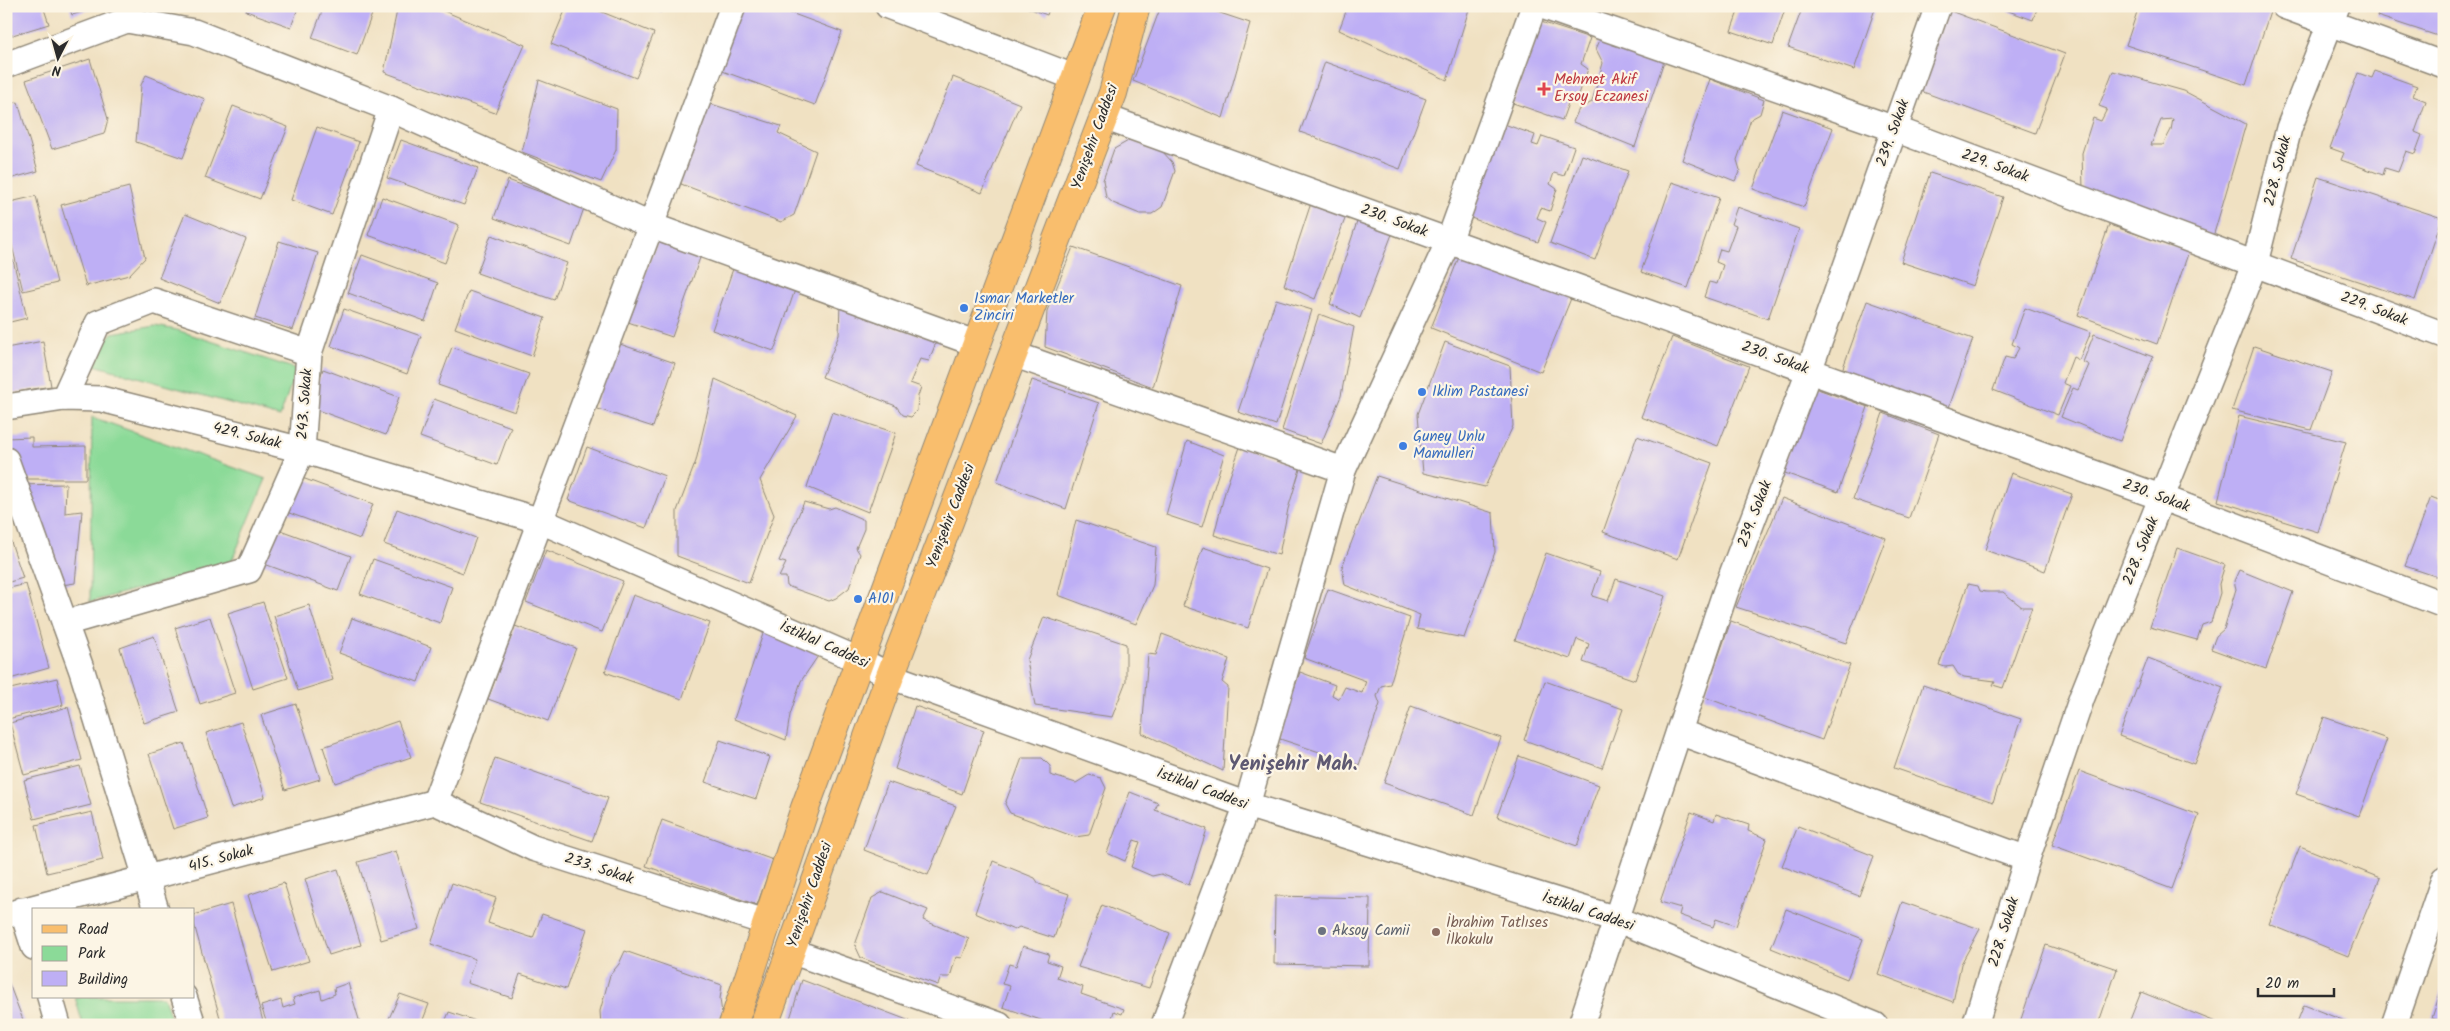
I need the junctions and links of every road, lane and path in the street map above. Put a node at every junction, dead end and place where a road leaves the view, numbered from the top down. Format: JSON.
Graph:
{"nodes":[{"id":1,"x":169,"y":6,"type":"edge"},
{"id":2,"x":733,"y":6,"type":"edge"},
{"id":3,"x":888,"y":6,"type":"edge"},
{"id":4,"x":1102,"y":6,"type":"edge"},
{"id":5,"x":1136,"y":6,"type":"edge"},
{"id":6,"x":1534,"y":6,"type":"edge"},
{"id":7,"x":1542,"y":6,"type":"edge"},
{"id":8,"x":1938,"y":6,"type":"edge"},
{"id":9,"x":2284,"y":6,"type":"edge"},
{"id":10,"x":2334,"y":15,"type":"edge"},
{"id":11,"x":180,"y":30,"type":"junction"},
{"id":12,"x":6,"y":65,"type":"edge"},
{"id":13,"x":2444,"y":66,"type":"edge"},
{"id":14,"x":1076,"y":78,"type":"junction"},
{"id":15,"x":391,"y":109,"type":"junction"},
{"id":16,"x":1104,"y":117,"type":"junction"},
{"id":17,"x":1894,"y":129,"type":"junction"},
{"id":18,"x":652,"y":226,"type":"junction"},
{"id":19,"x":1449,"y":241,"type":"junction"},
{"id":20,"x":2255,"y":263,"type":"junction"},
{"id":21,"x":2444,"y":336,"type":"edge"},
{"id":22,"x":977,"y":344,"type":"junction"},
{"id":23,"x":309,"y":353,"type":"junction"},
{"id":24,"x":1013,"y":354,"type":"junction"},
{"id":25,"x":1809,"y":371,"type":"junction"},
{"id":26,"x":64,"y":398,"type":"junction"},
{"id":27,"x":6,"y":407,"type":"edge"},
{"id":28,"x":302,"y":450,"type":"junction"},
{"id":29,"x":6,"y":460,"type":"edge"},
{"id":30,"x":1344,"y":470,"type":"junction"},
{"id":31,"x":2163,"y":498,"type":"junction"},
{"id":32,"x":541,"y":521,"type":"junction"},
{"id":33,"x":2444,"y":605,"type":"edge"},
{"id":34,"x":65,"y":623,"type":"junction"},
{"id":35,"x":861,"y":661,"type":"junction"},
{"id":36,"x":890,"y":676,"type":"junction"},
{"id":37,"x":1679,"y":732,"type":"junction"},
{"id":38,"x":435,"y":802,"type":"junction"},
{"id":39,"x":1247,"y":805,"type":"junction"},
{"id":40,"x":2027,"y":859,"type":"junction"},
{"id":41,"x":146,"y":878,"type":"junction"},
{"id":42,"x":2444,"y":879,"type":"edge"},
{"id":43,"x":155,"y":908,"type":"edge"},
{"id":44,"x":14,"y":912,"type":"edge"},
{"id":45,"x":1616,"y":919,"type":"junction"},
{"id":46,"x":768,"y":923,"type":"junction"},
{"id":47,"x":32,"y":944,"type":"edge"},
{"id":48,"x":791,"y":951,"type":"junction"},
{"id":49,"x":50,"y":998,"type":"edge"},
{"id":50,"x":184,"y":998,"type":"edge"},
{"id":51,"x":58,"y":1025,"type":"edge"},
{"id":52,"x":193,"y":1025,"type":"edge"},
{"id":53,"x":733,"y":1025,"type":"edge"},
{"id":54,"x":764,"y":1025,"type":"edge"},
{"id":55,"x":999,"y":1025,"type":"edge"},
{"id":56,"x":1164,"y":1025,"type":"edge"},
{"id":57,"x":1581,"y":1025,"type":"edge"},
{"id":58,"x":1875,"y":1025,"type":"edge"},
{"id":59,"x":1975,"y":1025,"type":"edge"},
{"id":60,"x":2394,"y":1025,"type":"edge"}],
"edges":[{"from":1,"to":11,"type":"street"},
{"from":2,"to":18,"type":"street"},
{"from":3,"to":14,"type":"street"},
{"from":4,"to":14,"type":"main road","name":"Yenişehir Caddesi"},
{"from":5,"to":16,"type":"main road","name":"Yenişehir Caddesi"},
{"from":6,"to":19,"type":"street"},
{"from":7,"to":17,"type":"street","name":"229. Sokak"},
{"from":8,"to":17,"type":"street","name":"239. Sokak"},
{"from":9,"to":10,"type":"street"},
{"from":10,"to":13,"type":"street"},
{"from":10,"to":20,"type":"street","name":"228. Sokak"},
{"from":11,"to":12,"type":"street"},
{"from":11,"to":15,"type":"street"},
{"from":14,"to":22,"type":"main road","name":"Yenişehir Caddesi"},
{"from":15,"to":18,"type":"street"},
{"from":15,"to":23,"type":"street","name":"243. Sokak"},
{"from":16,"to":19,"type":"street","name":"230. Sokak"},
{"from":16,"to":24,"type":"main road","name":"Yenişehir Caddesi"},
{"from":17,"to":20,"type":"street","name":"229. Sokak"},
{"from":17,"to":25,"type":"street","name":"239. Sokak"},
{"from":18,"to":22,"type":"street"},
{"from":18,"to":32,"type":"street"},
{"from":19,"to":25,"type":"street","name":"230. Sokak"},
{"from":19,"to":30,"type":"street"},
{"from":20,"to":21,"type":"street","name":"229. Sokak"},
{"from":20,"to":31,"type":"street","name":"228. Sokak"},
{"from":22,"to":35,"type":"main road","name":"Yenişehir Caddesi"},
{"from":23,"to":26,"type":"street"},
{"from":23,"to":28,"type":"street","name":"243. Sokak"},
{"from":24,"to":30,"type":"street"},
{"from":24,"to":36,"type":"main road","name":"Yenişehir Caddesi"},
{"from":25,"to":31,"type":"street","name":"230. Sokak"},
{"from":25,"to":37,"type":"street","name":"239. Sokak"},
{"from":26,"to":27,"type":"street","name":"429. Sokak"},
{"from":26,"to":28,"type":"street","name":"429. Sokak"},
{"from":28,"to":32,"type":"street","name":"429. Sokak"},
{"from":28,"to":34,"type":"street","name":"243. Sokak"},
{"from":29,"to":34,"type":"street"},
{"from":30,"to":39,"type":"street"},
{"from":31,"to":33,"type":"street","name":"230. Sokak"},
{"from":31,"to":40,"type":"street","name":"228. Sokak"},
{"from":32,"to":35,"type":"street","name":"İstiklal Caddesi"},
{"from":32,"to":38,"type":"street"},
{"from":34,"to":41,"type":"street"},
{"from":35,"to":36,"type":"street","name":"İstiklal Caddesi"},
{"from":35,"to":46,"type":"main road","name":"Yenişehir Caddesi"},
{"from":36,"to":39,"type":"street","name":"İstiklal Caddesi"},
{"from":36,"to":48,"type":"main road","name":"Yenişehir Caddesi"},
{"from":37,"to":40,"type":"street"},
{"from":37,"to":45,"type":"street","name":"239. Sokak"},
{"from":38,"to":41,"type":"street","name":"415. Sokak"},
{"from":38,"to":46,"type":"street","name":"233. Sokak"},
{"from":39,"to":45,"type":"street","name":"İstiklal Caddesi"},
{"from":39,"to":56,"type":"street"},
{"from":40,"to":59,"type":"street","name":"228. Sokak"},
{"from":41,"to":43,"type":"street"},
{"from":41,"to":44,"type":"street","name":"415. Sokak"},
{"from":42,"to":60,"type":"street"},
{"from":44,"to":47,"type":"street"},
{"from":45,"to":57,"type":"street","name":"239. Sokak"},
{"from":45,"to":58,"type":"street","name":"İstiklal Caddesi"},
{"from":46,"to":53,"type":"main road","name":"Yenişehir Caddesi"},
{"from":48,"to":54,"type":"main road","name":"Yenişehir Caddesi"},
{"from":48,"to":55,"type":"street"},
{"from":49,"to":51,"type":"street"},
{"from":50,"to":52,"type":"street"}]}
